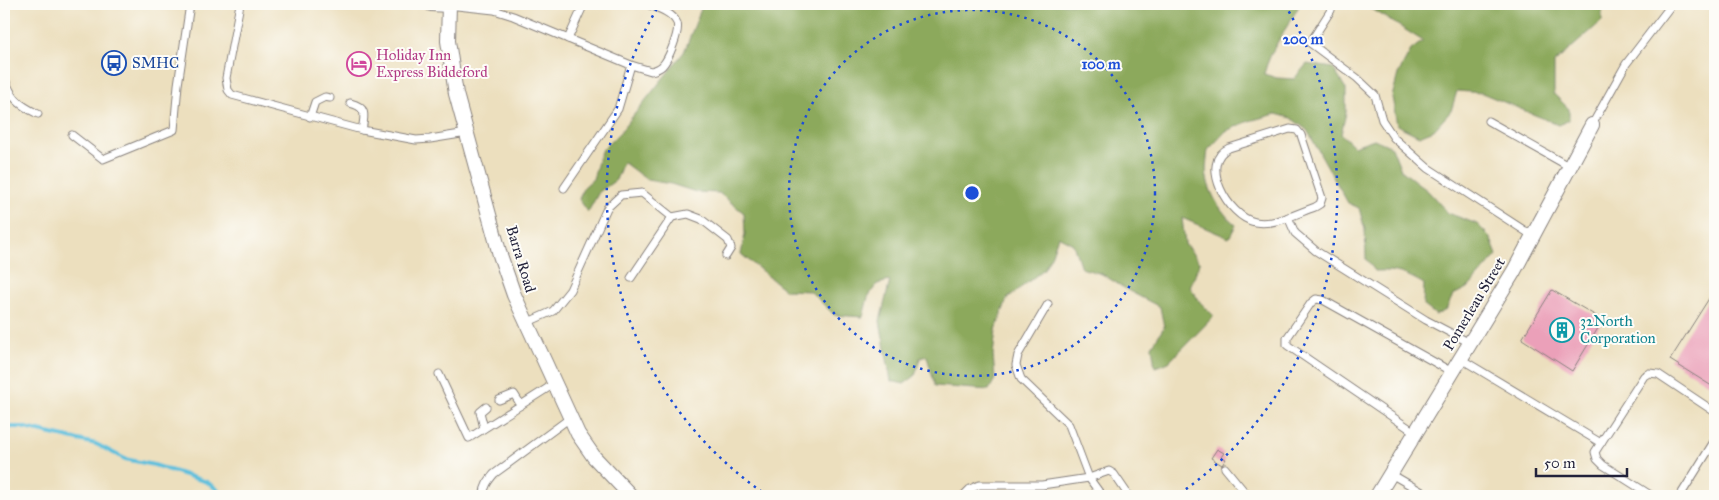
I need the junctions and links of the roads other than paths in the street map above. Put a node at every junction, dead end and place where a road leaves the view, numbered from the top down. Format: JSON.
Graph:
{"nodes":[{"id":1,"x":190,"y":4,"type":"edge"},
{"id":2,"x":240,"y":4,"type":"edge"},
{"id":3,"x":431,"y":4,"type":"edge"},
{"id":4,"x":449,"y":4,"type":"edge"},
{"id":5,"x":584,"y":4,"type":"edge"},
{"id":6,"x":647,"y":4,"type":"edge"},
{"id":7,"x":1672,"y":4,"type":"edge"},
{"id":8,"x":1331,"y":10,"type":"dead end"},
{"id":9,"x":568,"y":39,"type":"junction"},
{"id":10,"x":632,"y":65,"type":"junction"},
{"id":11,"x":4,"y":77,"type":"edge"},
{"id":12,"x":330,"y":98,"type":"dead end"},
{"id":13,"x":350,"y":103,"type":"dead end"},
{"id":14,"x":38,"y":114,"type":"dead end"},
{"id":15,"x":310,"y":117,"type":"junction"},
{"id":16,"x":1488,"y":121,"type":"dead end"},
{"id":17,"x":1592,"y":125,"type":"joint"},
{"id":18,"x":362,"y":130,"type":"junction"},
{"id":19,"x":466,"y":133,"type":"junction"},
{"id":20,"x":72,"y":136,"type":"dead end"},
{"id":21,"x":1570,"y":168,"type":"junction"},
{"id":22,"x":564,"y":188,"type":"dead end"},
{"id":23,"x":672,"y":217,"type":"junction"},
{"id":24,"x":1288,"y":217,"type":"junction"},
{"id":25,"x":1533,"y":236,"type":"junction"},
{"id":26,"x":726,"y":256,"type":"dead end"},
{"id":27,"x":631,"y":278,"type":"dead end"},
{"id":28,"x":1048,"y":304,"type":"dead end"},
{"id":29,"x":526,"y":324,"type":"junction"},
{"id":30,"x":1470,"y":343,"type":"junction"},
{"id":31,"x":1461,"y":359,"type":"junction"},
{"id":32,"x":1452,"y":372,"type":"junction"},
{"id":33,"x":439,"y":374,"type":"dead end"},
{"id":34,"x":554,"y":384,"type":"junction"},
{"id":35,"x":499,"y":400,"type":"dead end"},
{"id":36,"x":521,"y":405,"type":"junction"},
{"id":37,"x":486,"y":407,"type":"dead end"},
{"id":38,"x":1715,"y":412,"type":"edge"},
{"id":39,"x":570,"y":418,"type":"junction"},
{"id":40,"x":484,"y":428,"type":"junction"},
{"id":41,"x":1416,"y":432,"type":"junction"},
{"id":42,"x":1715,"y":440,"type":"edge"},
{"id":43,"x":1601,"y":443,"type":"junction"},
{"id":44,"x":1225,"y":468,"type":"dead end"},
{"id":45,"x":1391,"y":474,"type":"junction"},
{"id":46,"x":1089,"y":478,"type":"junction"},
{"id":47,"x":484,"y":496,"type":"edge"},
{"id":48,"x":631,"y":496,"type":"edge"},
{"id":49,"x":963,"y":496,"type":"edge"},
{"id":50,"x":1102,"y":496,"type":"edge"},
{"id":51,"x":1128,"y":496,"type":"edge"},
{"id":52,"x":1248,"y":496,"type":"edge"},
{"id":53,"x":1377,"y":496,"type":"edge"},
{"id":54,"x":1428,"y":496,"type":"edge"},
{"id":55,"x":1652,"y":496,"type":"edge"},
{"id":56,"x":1680,"y":496,"type":"edge"}],
"edges":[{"from":1,"to":20,"type":"lane"},
{"from":2,"to":15,"type":"lane"},
{"from":3,"to":4,"type":"street"},
{"from":4,"to":9,"type":"lane"},
{"from":4,"to":19,"type":"street","name":"Barra Road"},
{"from":5,"to":9,"type":"lane"},
{"from":6,"to":10,"type":"lane"},
{"from":7,"to":17,"type":"lane"},
{"from":8,"to":25,"type":"lane"},
{"from":9,"to":10,"type":"lane"},
{"from":10,"to":22,"type":"lane"},
{"from":11,"to":14,"type":"lane"},
{"from":12,"to":15,"type":"lane"},
{"from":13,"to":18,"type":"lane"},
{"from":15,"to":18,"type":"lane"},
{"from":16,"to":21,"type":"lane"},
{"from":17,"to":21,"type":"street","name":"Pomerleau Street"},
{"from":18,"to":19,"type":"lane"},
{"from":19,"to":29,"type":"street","name":"Barra Road"},
{"from":21,"to":25,"type":"street","name":"Pomerleau Street"},
{"from":23,"to":26,"type":"lane"},
{"from":23,"to":27,"type":"lane"},
{"from":23,"to":29,"type":"lane"},
{"from":24,"to":24,"type":"lane"},
{"from":24,"to":30,"type":"lane"},
{"from":25,"to":30,"type":"street","name":"Pomerleau Street"},
{"from":28,"to":46,"type":"lane"},
{"from":29,"to":34,"type":"street","name":"Barra Road"},
{"from":30,"to":31,"type":"street","name":"Pomerleau Street"},
{"from":31,"to":32,"type":"street","name":"Pomerleau Street"},
{"from":31,"to":43,"type":"lane"},
{"from":32,"to":41,"type":"street","name":"Pomerleau Street"},
{"from":32,"to":41,"type":"lane"},
{"from":33,"to":40,"type":"lane"},
{"from":34,"to":36,"type":"lane"},
{"from":34,"to":39,"type":"street","name":"Barra Road"},
{"from":35,"to":36,"type":"lane"},
{"from":36,"to":40,"type":"lane"},
{"from":37,"to":40,"type":"lane"},
{"from":38,"to":43,"type":"lane"},
{"from":39,"to":47,"type":"lane"},
{"from":39,"to":48,"type":"street","name":"Barra Road"},
{"from":41,"to":45,"type":"street","name":"Pomerleau Street"},
{"from":42,"to":56,"type":"lane"},
{"from":43,"to":55,"type":"lane"},
{"from":44,"to":52,"type":"lane"},
{"from":45,"to":53,"type":"street","name":"Pomerleau Street"},
{"from":45,"to":54,"type":"lane"},
{"from":46,"to":49,"type":"lane"},
{"from":46,"to":50,"type":"lane"},
{"from":46,"to":51,"type":"lane"}]}
